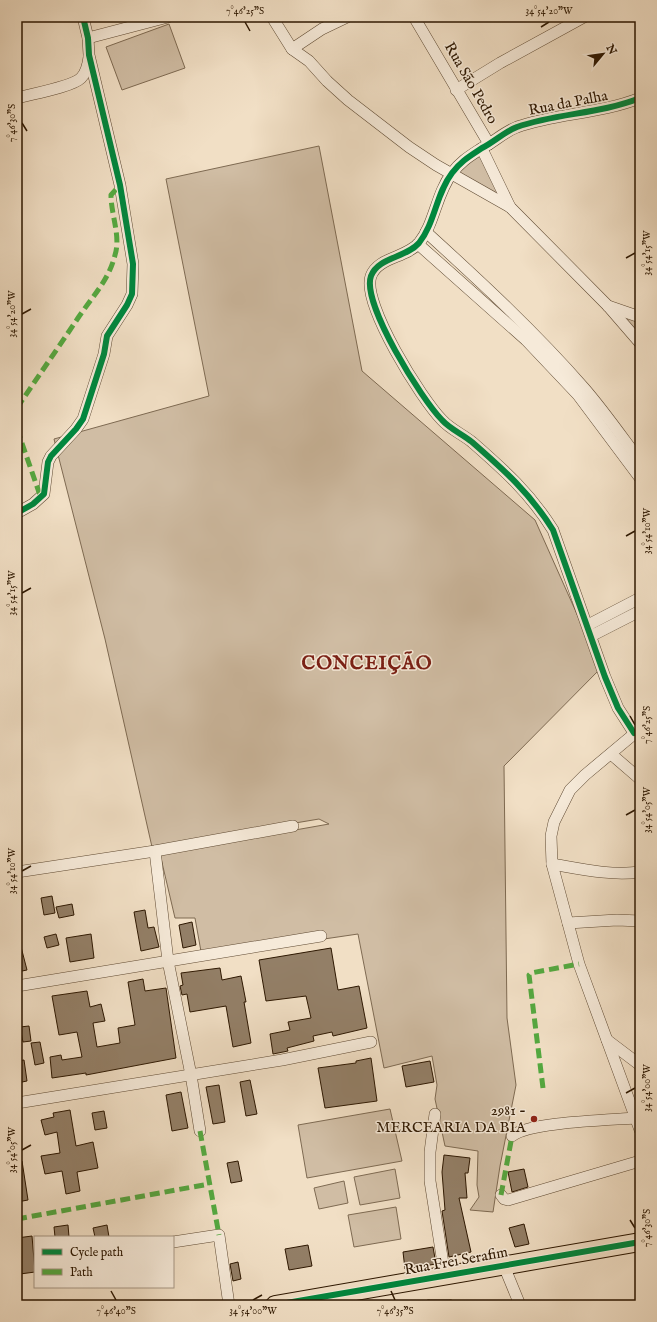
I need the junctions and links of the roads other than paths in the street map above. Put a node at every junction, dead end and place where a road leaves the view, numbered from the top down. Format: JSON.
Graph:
{"nodes":[{"id":1,"x":83,"y":17,"type":"edge"},
{"id":2,"x":168,"y":17,"type":"edge"},
{"id":3,"x":272,"y":17,"type":"edge"},
{"id":4,"x":347,"y":17,"type":"edge"},
{"id":5,"x":414,"y":17,"type":"edge"},
{"id":6,"x":584,"y":17,"type":"edge"},
{"id":7,"x":88,"y":38,"type":"junction"},
{"id":8,"x":292,"y":49,"type":"junction"},
{"id":9,"x":89,"y":55,"type":"junction"},
{"id":10,"x":456,"y":90,"type":"junction"},
{"id":11,"x":17,"y":98,"type":"edge"},
{"id":12,"x":640,"y":98,"type":"edge"},
{"id":13,"x":486,"y":146,"type":"junction"},
{"id":14,"x":449,"y":178,"type":"junction"},
{"id":15,"x":510,"y":207,"type":"junction"},
{"id":16,"x":426,"y":232,"type":"junction"},
{"id":17,"x":418,"y":244,"type":"junction"},
{"id":18,"x":608,"y":306,"type":"junction"},
{"id":19,"x":640,"y":317,"type":"edge"},
{"id":20,"x":640,"y":343,"type":"edge"},
{"id":21,"x":640,"y":461,"type":"edge"},
{"id":22,"x":640,"y":478,"type":"edge"},
{"id":23,"x":17,"y":513,"type":"edge"},
{"id":24,"x":640,"y":598,"type":"edge"},
{"id":25,"x":640,"y":611,"type":"edge"},
{"id":26,"x":588,"y":625,"type":"junction"},
{"id":27,"x":591,"y":636,"type":"junction"},
{"id":28,"x":637,"y":731,"type":"edge"},
{"id":29,"x":611,"y":754,"type":"junction"},
{"id":30,"x":640,"y":779,"type":"edge"},
{"id":31,"x":293,"y":826,"type":"dead end"},
{"id":32,"x":155,"y":851,"type":"junction"},
{"id":33,"x":552,"y":864,"type":"junction"},
{"id":34,"x":17,"y":872,"type":"edge"},
{"id":35,"x":640,"y":872,"type":"edge"},
{"id":36,"x":640,"y":921,"type":"edge"},
{"id":37,"x":568,"y":923,"type":"junction"},
{"id":38,"x":321,"y":936,"type":"dead end"},
{"id":39,"x":168,"y":961,"type":"junction"},
{"id":40,"x":17,"y":986,"type":"edge"},
{"id":41,"x":607,"y":1040,"type":"junction"},
{"id":42,"x":371,"y":1042,"type":"dead end"},
{"id":43,"x":640,"y":1065,"type":"edge"},
{"id":44,"x":192,"y":1075,"type":"junction"},
{"id":45,"x":17,"y":1103,"type":"edge"},
{"id":46,"x":435,"y":1114,"type":"dead end"},
{"id":47,"x":635,"y":1118,"type":"junction"},
{"id":48,"x":640,"y":1130,"type":"edge"},
{"id":49,"x":200,"y":1131,"type":"dead end"},
{"id":50,"x":512,"y":1136,"type":"dead end"},
{"id":51,"x":640,"y":1161,"type":"edge"},
{"id":52,"x":501,"y":1195,"type":"dead end"},
{"id":53,"x":174,"y":1242,"type":"edge"},
{"id":54,"x":640,"y":1242,"type":"edge"},
{"id":55,"x":504,"y":1266,"type":"junction"},
{"id":56,"x":445,"y":1276,"type":"junction"},
{"id":57,"x":229,"y":1305,"type":"edge"},
{"id":58,"x":275,"y":1305,"type":"edge"},
{"id":59,"x":430,"y":1305,"type":"edge"},
{"id":60,"x":449,"y":1305,"type":"edge"},
{"id":61,"x":520,"y":1305,"type":"edge"}],
"edges":[{"from":1,"to":7,"type":"street"},
{"from":2,"to":7,"type":"street"},
{"from":3,"to":8,"type":"street"},
{"from":4,"to":8,"type":"street"},
{"from":5,"to":10,"type":"street","name":"Rua São Pedro"},
{"from":6,"to":10,"type":"street"},
{"from":7,"to":9,"type":"street"},
{"from":8,"to":14,"type":"street"},
{"from":9,"to":11,"type":"street"},
{"from":9,"to":23,"type":"street"},
{"from":10,"to":13,"type":"street","name":"Rua São Pedro"},
{"from":12,"to":13,"type":"street","name":"Rua da Palha"},
{"from":13,"to":14,"type":"street","name":"Rua da Palha"},
{"from":13,"to":15,"type":"street","name":"Rua São Pedro"},
{"from":14,"to":15,"type":"street"},
{"from":14,"to":16,"type":"street","name":"Rua da Palha"},
{"from":15,"to":18,"type":"street"},
{"from":16,"to":17,"type":"street","name":"Rua da Palha"},
{"from":16,"to":21,"type":"street"},
{"from":17,"to":22,"type":"street"},
{"from":17,"to":26,"type":"street"},
{"from":18,"to":19,"type":"street"},
{"from":18,"to":20,"type":"street"},
{"from":24,"to":26,"type":"street"},
{"from":25,"to":27,"type":"street"},
{"from":26,"to":27,"type":"street"},
{"from":27,"to":28,"type":"street"},
{"from":28,"to":29,"type":"street"},
{"from":29,"to":30,"type":"street"},
{"from":29,"to":33,"type":"street"},
{"from":31,"to":32,"type":"street"},
{"from":32,"to":34,"type":"street"},
{"from":32,"to":39,"type":"street"},
{"from":33,"to":35,"type":"street"},
{"from":33,"to":37,"type":"street"},
{"from":36,"to":37,"type":"street"},
{"from":37,"to":41,"type":"street"},
{"from":38,"to":39,"type":"street"},
{"from":39,"to":40,"type":"street"},
{"from":39,"to":44,"type":"street"},
{"from":41,"to":43,"type":"street"},
{"from":41,"to":47,"type":"street"},
{"from":42,"to":44,"type":"street"},
{"from":44,"to":45,"type":"street"},
{"from":44,"to":49,"type":"street"},
{"from":46,"to":56,"type":"street"},
{"from":47,"to":48,"type":"street"},
{"from":47,"to":50,"type":"street"},
{"from":51,"to":52,"type":"street"},
{"from":53,"to":57,"type":"street"},
{"from":54,"to":55,"type":"main road","name":"Rua Frei Serafim"},
{"from":55,"to":56,"type":"main road","name":"Rua Frei Serafim"},
{"from":55,"to":61,"type":"street"},
{"from":56,"to":58,"type":"main road","name":"Rua Frei Serafim"},
{"from":59,"to":60,"type":"street"}]}
